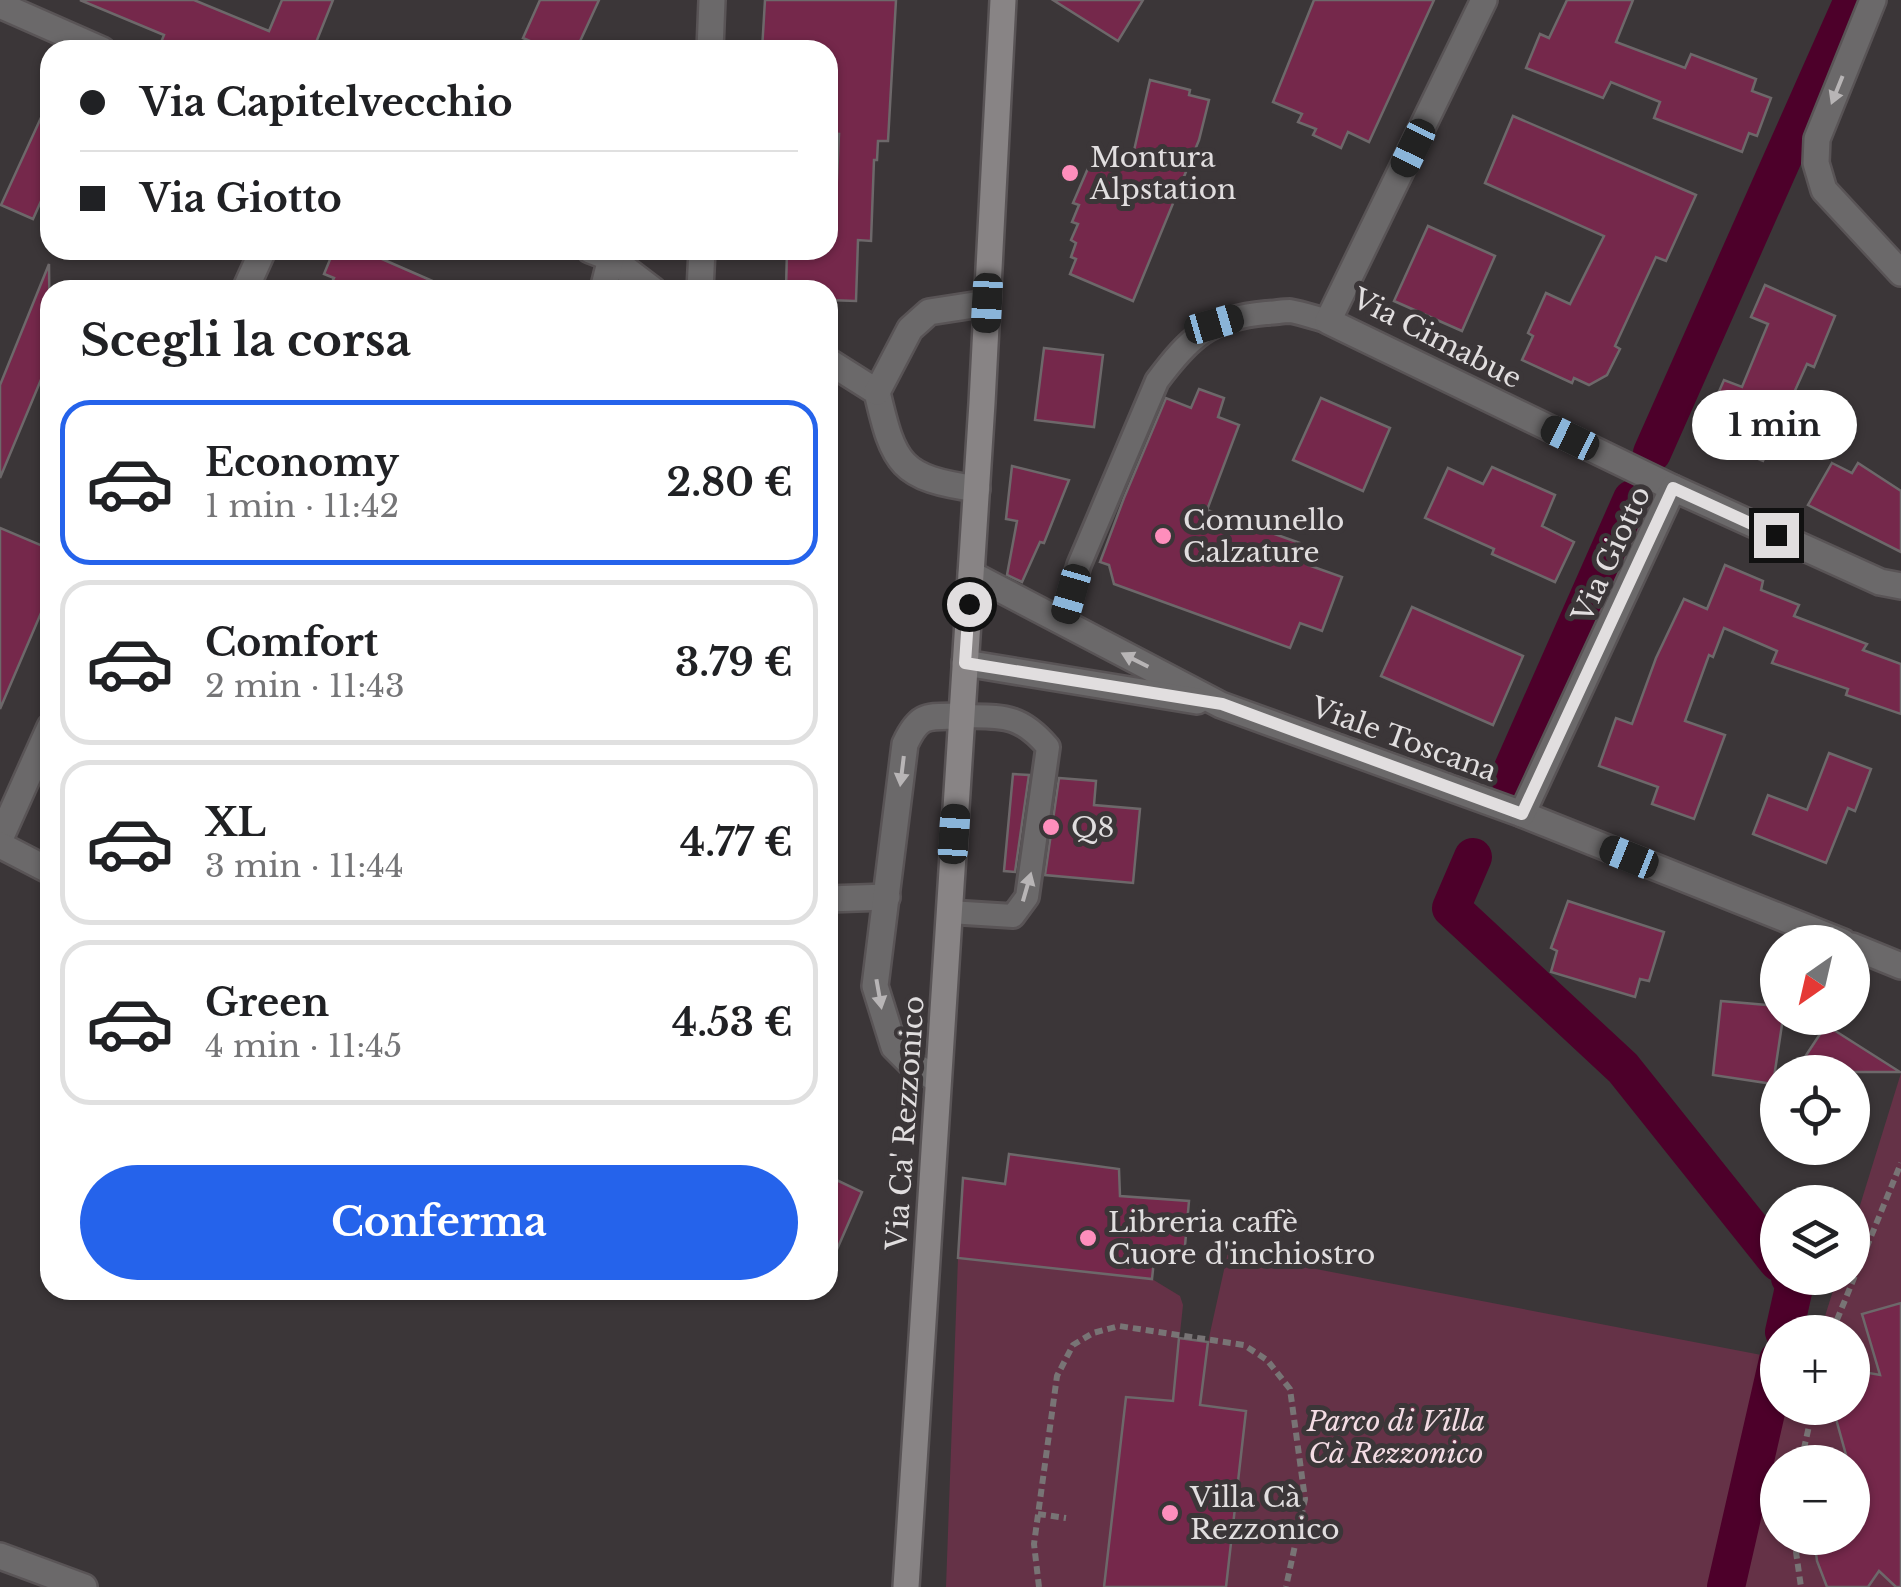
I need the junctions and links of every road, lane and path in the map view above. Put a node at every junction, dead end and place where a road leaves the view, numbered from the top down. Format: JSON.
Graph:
{"nodes":[{"id":1,"x":712,"y":0,"type":"edge"},
{"id":2,"x":1003,"y":0,"type":"edge"},
{"id":3,"x":1484,"y":0,"type":"edge"},
{"id":4,"x":1873,"y":0,"type":"edge"},
{"id":5,"x":0,"y":5,"type":"edge"},
{"id":6,"x":79,"y":40,"type":"edge"},
{"id":7,"x":710,"y":40,"type":"edge"},
{"id":8,"x":609,"y":260,"type":"edge"},
{"id":9,"x":1901,"y":272,"type":"edge"},
{"id":10,"x":638,"y":280,"type":"edge"},
{"id":11,"x":987,"y":303,"type":"junction"},
{"id":12,"x":1328,"y":321,"type":"junction"},
{"id":13,"x":838,"y":367,"type":"edge"},
{"id":14,"x":877,"y":392,"type":"junction"},
{"id":15,"x":1673,"y":488,"type":"junction"},
{"id":16,"x":976,"y":489,"type":"junction"},
{"id":17,"x":971,"y":574,"type":"junction"},
{"id":18,"x":1901,"y":586,"type":"edge"},
{"id":19,"x":1062,"y":622,"type":"junction"},
{"id":20,"x":965,"y":663,"type":"junction"},
{"id":21,"x":1222,"y":704,"type":"junction"},
{"id":22,"x":961,"y":716,"type":"junction"},
{"id":23,"x":40,"y":750,"type":"edge"},
{"id":24,"x":1522,"y":814,"type":"junction"},
{"id":25,"x":0,"y":842,"type":"edge"},
{"id":26,"x":40,"y":865,"type":"edge"},
{"id":27,"x":838,"y":898,"type":"edge"},
{"id":28,"x":887,"y":898,"type":"junction"},
{"id":29,"x":948,"y":912,"type":"junction"},
{"id":30,"x":1800,"y":925,"type":"edge"},
{"id":31,"x":1870,"y":953,"type":"edge"},
{"id":32,"x":1901,"y":966,"type":"edge"},
{"id":33,"x":938,"y":1080,"type":"junction"},
{"id":34,"x":1901,"y":1163,"type":"edge"},
{"id":35,"x":1839,"y":1315,"type":"edge"},
{"id":36,"x":1038,"y":1514,"type":"junction"},
{"id":37,"x":1066,"y":1518,"type":"dead end"},
{"id":38,"x":1274,"y":1536,"type":"dead end"},
{"id":39,"x":1294,"y":1540,"type":"junction"},
{"id":40,"x":1797,"y":1555,"type":"edge"},
{"id":41,"x":0,"y":1556,"type":"edge"},
{"id":42,"x":84,"y":1587,"type":"edge"},
{"id":43,"x":906,"y":1587,"type":"edge"},
{"id":44,"x":1038,"y":1587,"type":"edge"},
{"id":45,"x":1286,"y":1587,"type":"edge"},
{"id":46,"x":1802,"y":1587,"type":"edge"}],
"edges":[{"from":1,"to":7,"type":"street"},
{"from":2,"to":11,"type":"main road","name":"Via Ca' Rezzonico"},
{"from":3,"to":12,"type":"street","name":"Via Cimabue"},
{"from":4,"to":9,"type":"street","one_way":true},
{"from":5,"to":6,"type":"street"},
{"from":8,"to":10,"type":"street"},
{"from":11,"to":14,"type":"street"},
{"from":11,"to":16,"type":"main road","name":"Via Ca' Rezzonico"},
{"from":12,"to":15,"type":"street","name":"Via Cimabue"},
{"from":12,"to":19,"type":"lane"},
{"from":13,"to":14,"type":"street"},
{"from":14,"to":16,"type":"street"},
{"from":15,"to":18,"type":"street","name":"Via Giotto"},
{"from":15,"to":24,"type":"street","name":"Via Giotto"},
{"from":16,"to":17,"type":"main road","name":"Via Ca' Rezzonico"},
{"from":17,"to":19,"type":"street","name":"Viale Toscana"},
{"from":17,"to":20,"type":"main road","name":"Via Ca' Rezzonico"},
{"from":21,"to":19,"type":"street","name":"Viale Toscana","one_way":true},
{"from":20,"to":21,"type":"street","name":"Viale Toscana"},
{"from":20,"to":22,"type":"main road","name":"Via Ca' Rezzonico"},
{"from":21,"to":24,"type":"street","name":"Viale Toscana"},
{"from":22,"to":28,"type":"street","one_way":true},
{"from":22,"to":29,"type":"main road","name":"Via Ca' Rezzonico"},
{"from":29,"to":22,"type":"lane","one_way":true},
{"from":23,"to":25,"type":"street"},
{"from":24,"to":30,"type":"street","name":"Viale Toscana"},
{"from":25,"to":26,"type":"street"},
{"from":27,"to":28,"type":"street"},
{"from":28,"to":33,"type":"street","one_way":true},
{"from":29,"to":33,"type":"main road","name":"Via Ca' Rezzonico"},
{"from":31,"to":32,"type":"street"},
{"from":33,"to":43,"type":"main road","name":"Via Ca' Rezzonico"},
{"from":34,"to":35,"type":"path"},
{"from":36,"to":37,"type":"path"},
{"from":36,"to":39,"type":"path"},
{"from":36,"to":44,"type":"path"},
{"from":38,"to":39,"type":"path"},
{"from":39,"to":45,"type":"path"},
{"from":40,"to":46,"type":"path"},
{"from":41,"to":42,"type":"street"}]}
